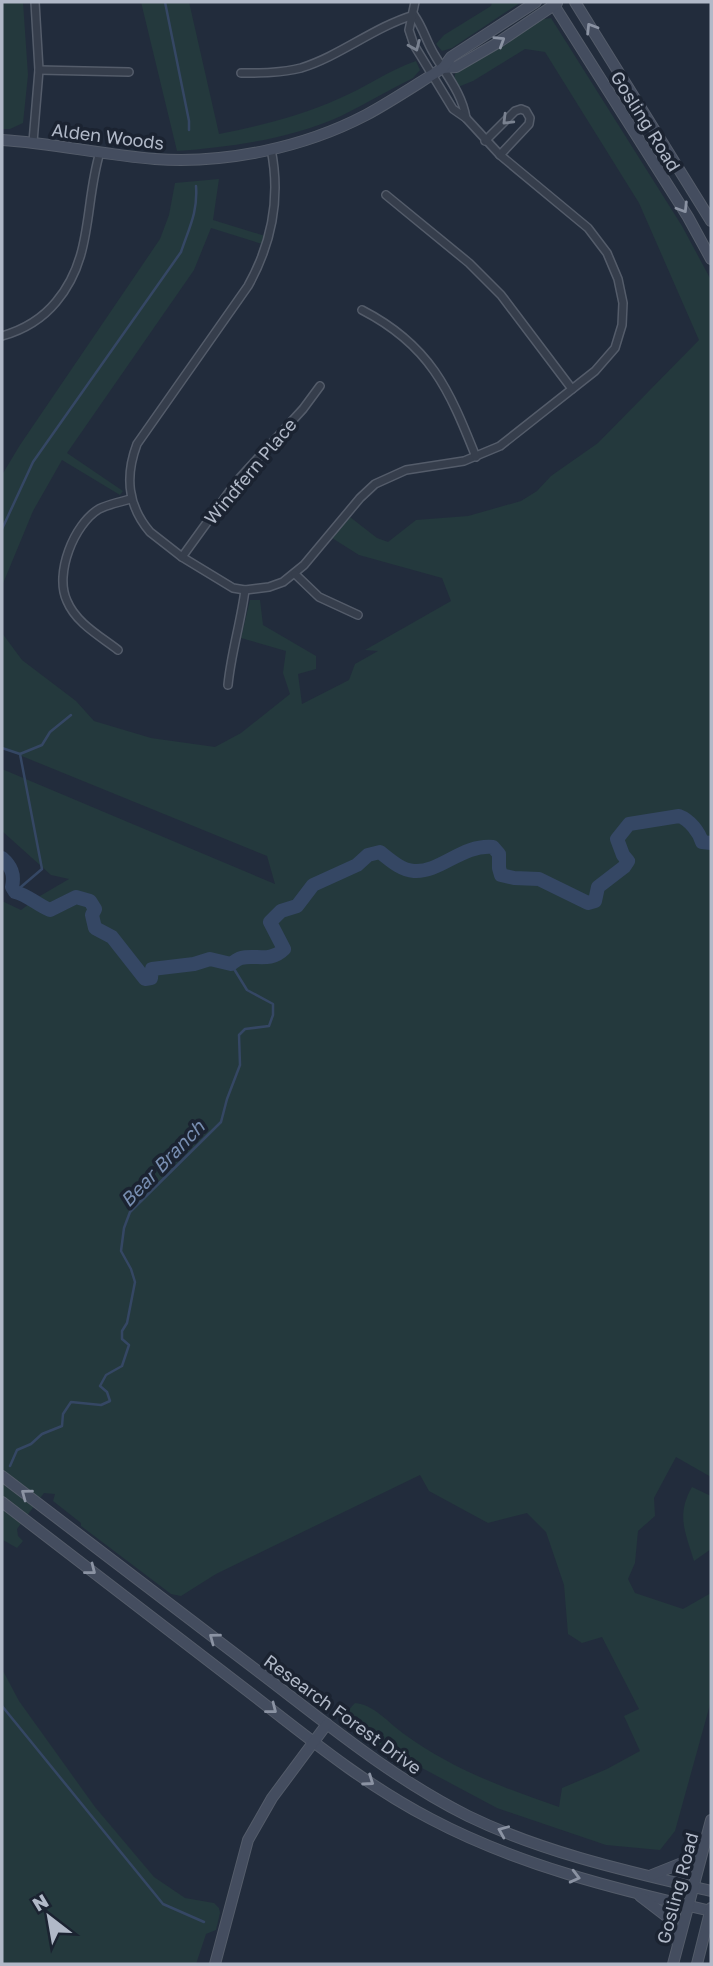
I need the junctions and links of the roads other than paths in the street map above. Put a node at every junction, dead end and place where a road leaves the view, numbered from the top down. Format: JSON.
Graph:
{"nodes":[{"id":1,"x":35,"y":2,"type":"edge"},
{"id":2,"x":415,"y":2,"type":"edge"},
{"id":3,"x":536,"y":2,"type":"edge"},
{"id":4,"x":575,"y":2,"type":"edge"},
{"id":5,"x":555,"y":3,"type":"edge"},
{"id":6,"x":414,"y":15,"type":"junction"},
{"id":7,"x":443,"y":68,"type":"junction"},
{"id":8,"x":39,"y":70,"type":"junction"},
{"id":9,"x":129,"y":72,"type":"dead end"},
{"id":10,"x":241,"y":73,"type":"dead end"},
{"id":11,"x":431,"y":75,"type":"junction"},
{"id":12,"x":466,"y":118,"type":"junction"},
{"id":13,"x":2,"y":140,"type":"edge"},
{"id":14,"x":485,"y":141,"type":"junction"},
{"id":15,"x":33,"y":142,"type":"junction"},
{"id":16,"x":271,"y":149,"type":"junction"},
{"id":17,"x":100,"y":152,"type":"junction"},
{"id":18,"x":500,"y":155,"type":"junction"},
{"id":19,"x":386,"y":195,"type":"dead end"},
{"id":20,"x":711,"y":220,"type":"edge"},
{"id":21,"x":711,"y":259,"type":"edge"},
{"id":22,"x":362,"y":310,"type":"dead end"},
{"id":23,"x":2,"y":336,"type":"edge"},
{"id":24,"x":320,"y":386,"type":"dead end"},
{"id":25,"x":572,"y":389,"type":"junction"},
{"id":26,"x":476,"y":457,"type":"junction"},
{"id":27,"x":131,"y":499,"type":"junction"},
{"id":28,"x":182,"y":556,"type":"junction"},
{"id":29,"x":295,"y":574,"type":"junction"},
{"id":30,"x":245,"y":590,"type":"junction"},
{"id":31,"x":358,"y":615,"type":"dead end"},
{"id":32,"x":118,"y":650,"type":"dead end"},
{"id":33,"x":228,"y":685,"type":"dead end"},
{"id":34,"x":2,"y":1476,"type":"edge"},
{"id":35,"x":2,"y":1502,"type":"edge"},
{"id":36,"x":327,"y":1724,"type":"junction"},
{"id":37,"x":314,"y":1742,"type":"junction"},
{"id":38,"x":711,"y":1820,"type":"edge"},
{"id":39,"x":705,"y":1843,"type":"junction"},
{"id":40,"x":652,"y":1875,"type":"junction"},
{"id":41,"x":693,"y":1886,"type":"junction"},
{"id":42,"x":711,"y":1891,"type":"edge"},
{"id":43,"x":634,"y":1892,"type":"junction"},
{"id":44,"x":688,"y":1906,"type":"junction"},
{"id":45,"x":711,"y":1910,"type":"edge"},
{"id":46,"x":711,"y":1939,"type":"edge"},
{"id":47,"x":677,"y":1945,"type":"junction"},
{"id":48,"x":697,"y":1961,"type":"edge"},
{"id":49,"x":215,"y":1964,"type":"edge"},
{"id":50,"x":673,"y":1964,"type":"edge"}],
"edges":[{"from":1,"to":8,"type":"street"},
{"from":2,"to":6,"type":"street"},
{"from":3,"to":7,"type":"main road","name":"Alden Woods"},
{"from":20,"to":4,"type":"main road","name":"Gosling Road","one_way":true},
{"from":7,"to":5,"type":"main road","name":"Alden Woods","one_way":true},
{"from":5,"to":21,"type":"main road","name":"Gosling Road","one_way":true},
{"from":6,"to":7,"type":"street"},
{"from":6,"to":10,"type":"street"},
{"from":6,"to":11,"type":"street","one_way":true},
{"from":7,"to":11,"type":"main road","name":"Alden Woods"},
{"from":7,"to":12,"type":"street"},
{"from":8,"to":9,"type":"street"},
{"from":8,"to":15,"type":"street"},
{"from":11,"to":12,"type":"street"},
{"from":11,"to":16,"type":"main road","name":"Alden Woods"},
{"from":12,"to":14,"type":"street"},
{"from":13,"to":15,"type":"main road","name":"Alden Woods"},
{"from":14,"to":18,"type":"street"},
{"from":18,"to":14,"type":"street","one_way":true},
{"from":15,"to":17,"type":"main road","name":"Alden Woods"},
{"from":16,"to":17,"type":"main road","name":"Alden Woods"},
{"from":16,"to":27,"type":"street"},
{"from":17,"to":23,"type":"street"},
{"from":18,"to":25,"type":"street"},
{"from":19,"to":25,"type":"street"},
{"from":22,"to":26,"type":"street"},
{"from":24,"to":28,"type":"street","name":"Windfern Place"},
{"from":25,"to":26,"type":"street"},
{"from":26,"to":29,"type":"street"},
{"from":27,"to":28,"type":"street"},
{"from":27,"to":32,"type":"street"},
{"from":28,"to":30,"type":"street"},
{"from":29,"to":30,"type":"street"},
{"from":29,"to":31,"type":"street"},
{"from":30,"to":33,"type":"street"},
{"from":36,"to":34,"type":"main road","name":"Research Forest Drive","one_way":true},
{"from":35,"to":37,"type":"main road","one_way":true},
{"from":36,"to":37,"type":"main road"},
{"from":40,"to":36,"type":"main road","name":"Research Forest Drive","one_way":true},
{"from":37,"to":43,"type":"main road","one_way":true},
{"from":37,"to":49,"type":"main road"},
{"from":38,"to":39,"type":"main road","name":"Gosling Road"},
{"from":39,"to":40,"type":"main road"},
{"from":39,"to":41,"type":"main road","name":"Gosling Road"},
{"from":40,"to":41,"type":"main road","name":"Research Forest Drive"},
{"from":41,"to":42,"type":"main road","name":"Research Forest Drive"},
{"from":41,"to":44,"type":"main road","name":"Gosling Road"},
{"from":43,"to":44,"type":"main road"},
{"from":43,"to":47,"type":"main road"},
{"from":44,"to":45,"type":"main road"},
{"from":44,"to":47,"type":"main road","name":"Gosling Road"},
{"from":45,"to":48,"type":"main road"},
{"from":46,"to":48,"type":"main road"},
{"from":47,"to":50,"type":"main road","name":"Gosling Road"}]}
